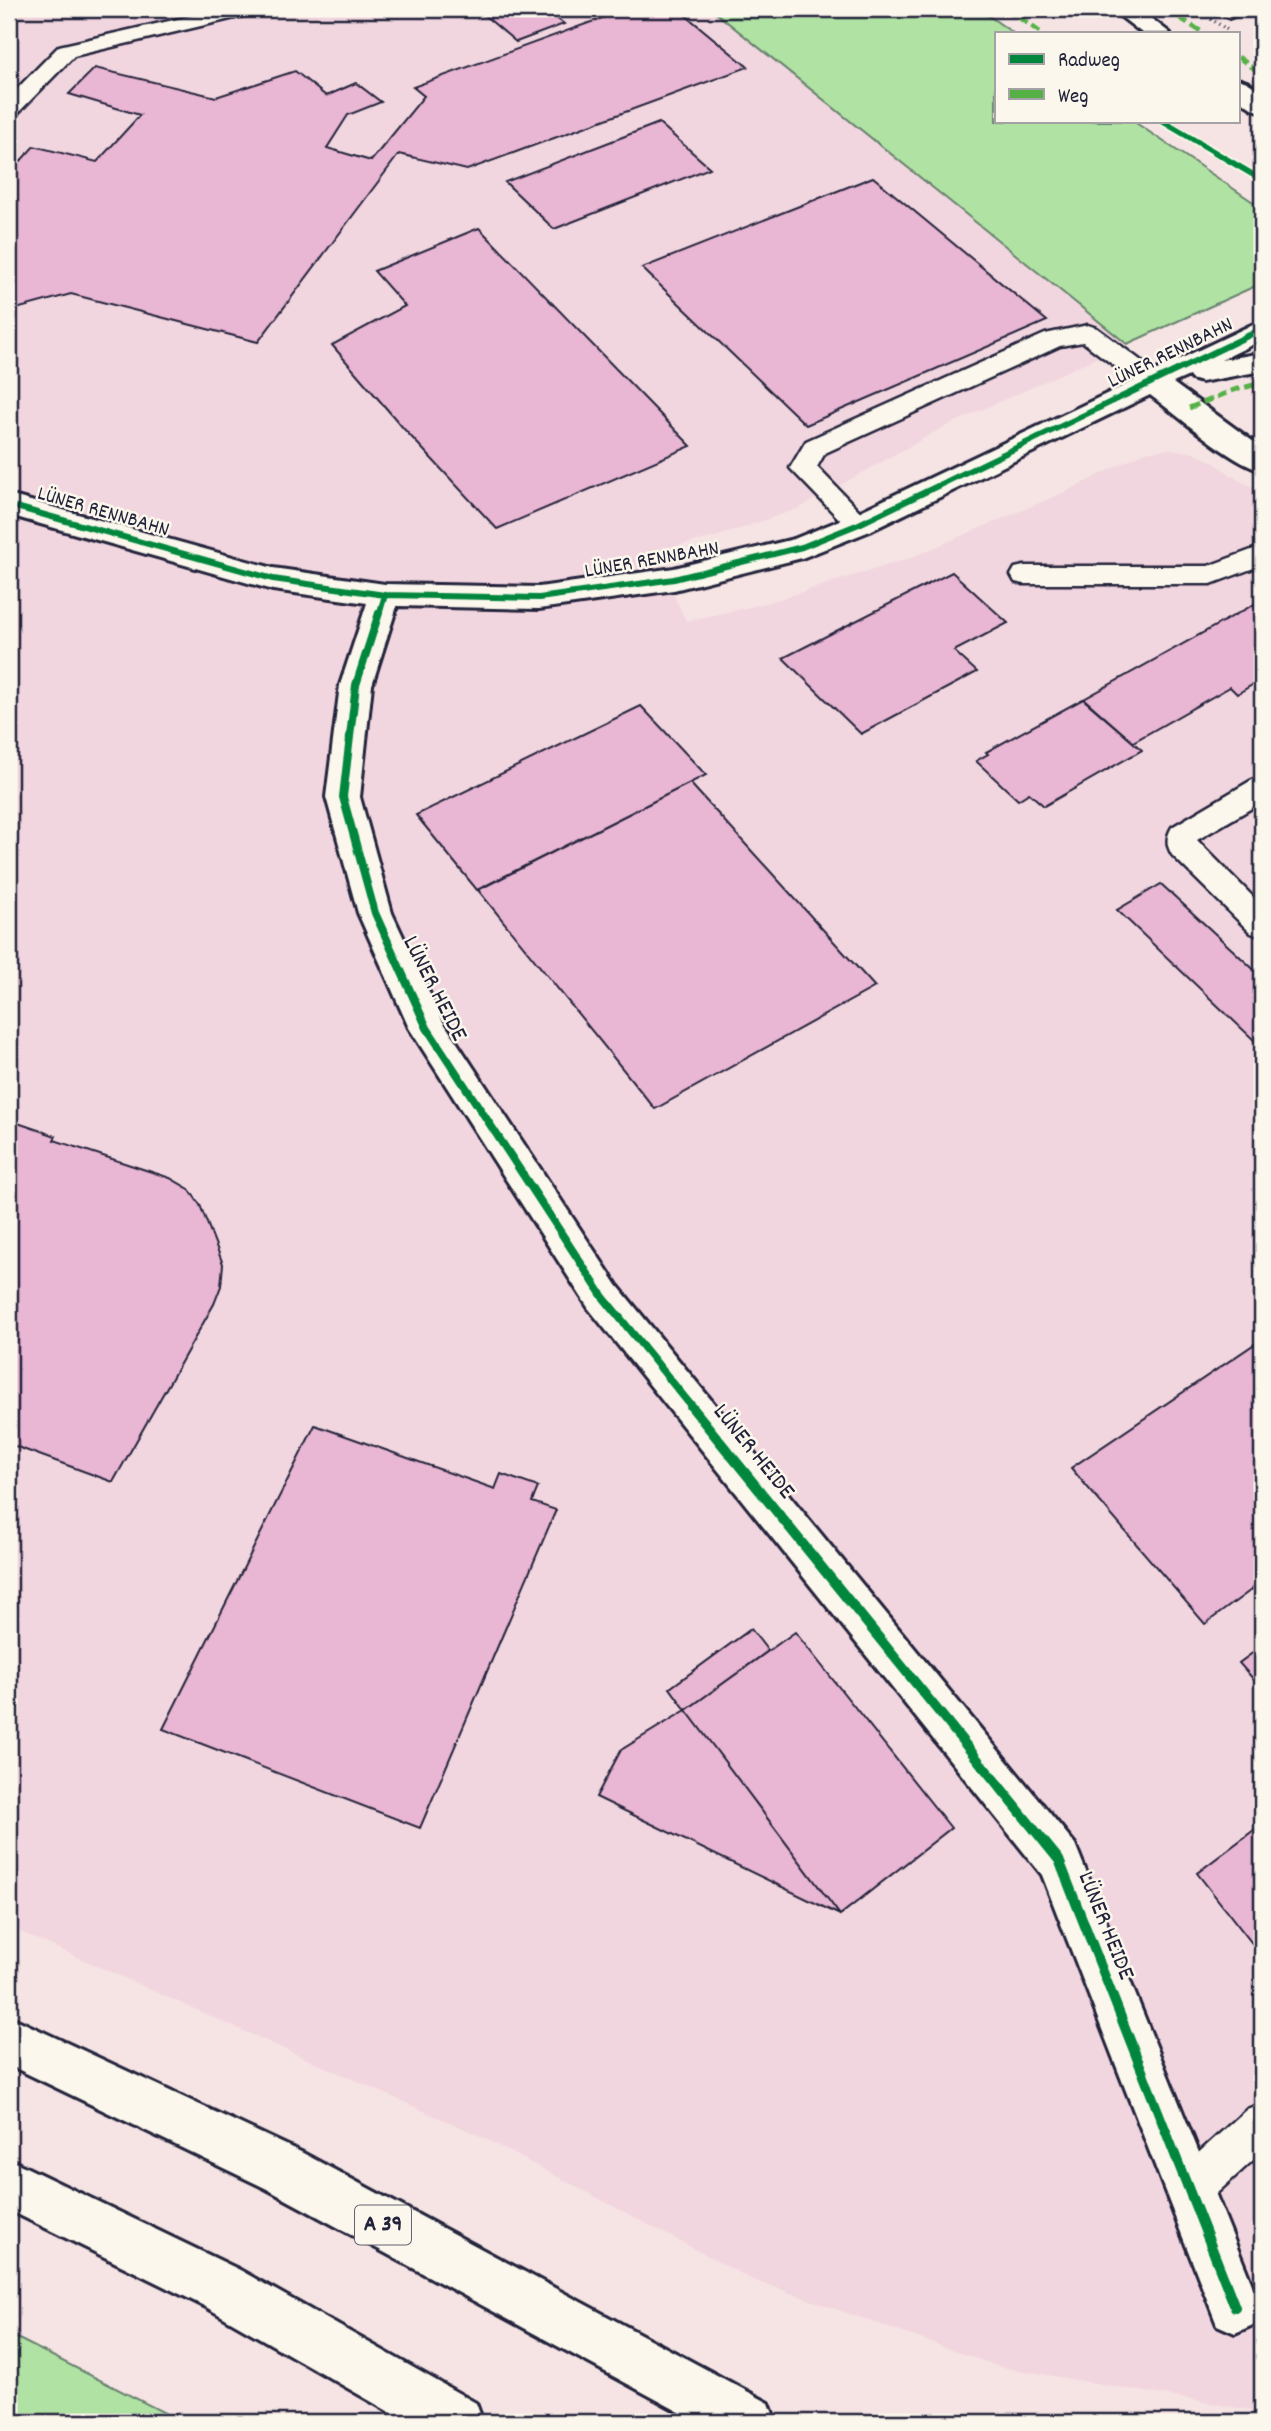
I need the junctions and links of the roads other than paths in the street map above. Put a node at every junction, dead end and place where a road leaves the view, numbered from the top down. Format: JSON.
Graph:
{"nodes":[{"id":1,"x":249,"y":9,"type":"edge"},
{"id":2,"x":1123,"y":9,"type":"edge"},
{"id":3,"x":1157,"y":32,"type":"edge"},
{"id":4,"x":1240,"y":88,"type":"edge"},
{"id":5,"x":1262,"y":104,"type":"edge"},
{"id":6,"x":9,"y":109,"type":"edge"},
{"id":7,"x":1262,"y":329,"type":"edge"},
{"id":8,"x":1262,"y":362,"type":"edge"},
{"id":9,"x":1154,"y":383,"type":"junction"},
{"id":10,"x":1262,"y":461,"type":"edge"},
{"id":11,"x":9,"y":505,"type":"edge"},
{"id":12,"x":859,"y":524,"type":"junction"},
{"id":13,"x":1262,"y":555,"type":"edge"},
{"id":14,"x":1024,"y":575,"type":"dead end"},
{"id":15,"x":385,"y":595,"type":"junction"},
{"id":16,"x":1262,"y":788,"type":"edge"},
{"id":17,"x":1262,"y":925,"type":"edge"},
{"id":18,"x":9,"y":2040,"type":"edge"},
{"id":19,"x":1262,"y":2124,"type":"edge"},
{"id":20,"x":9,"y":2184,"type":"edge"},
{"id":21,"x":1189,"y":2190,"type":"junction"},
{"id":22,"x":1235,"y":2307,"type":"dead end"},
{"id":23,"x":457,"y":2422,"type":"edge"},
{"id":24,"x":750,"y":2422,"type":"edge"}],
"edges":[{"from":1,"to":6,"type":"lane"},
{"from":2,"to":3,"type":"main road"},
{"from":4,"to":5,"type":"main road"},
{"from":7,"to":9,"type":"main road","name":"LÜNER RENNBAHN"},
{"from":8,"to":9,"type":"main road"},
{"from":9,"to":10,"type":"main road"},
{"from":9,"to":12,"type":"main road","name":"LÜNER RENNBAHN"},
{"from":9,"to":12,"type":"lane"},
{"from":11,"to":15,"type":"main road","name":"LÜNER RENNBAHN"},
{"from":12,"to":15,"type":"main road","name":"LÜNER RENNBAHN"},
{"from":13,"to":14,"type":"lane"},
{"from":15,"to":21,"type":"main road","name":"LÜNER HEIDE"},
{"from":16,"to":17,"type":"lane"},
{"from":18,"to":24,"type":"main road","number":"A 39"},
{"from":19,"to":21,"type":"lane"},
{"from":20,"to":23,"type":"main road"},
{"from":21,"to":22,"type":"main road","name":"LÜNER HEIDE"}]}
